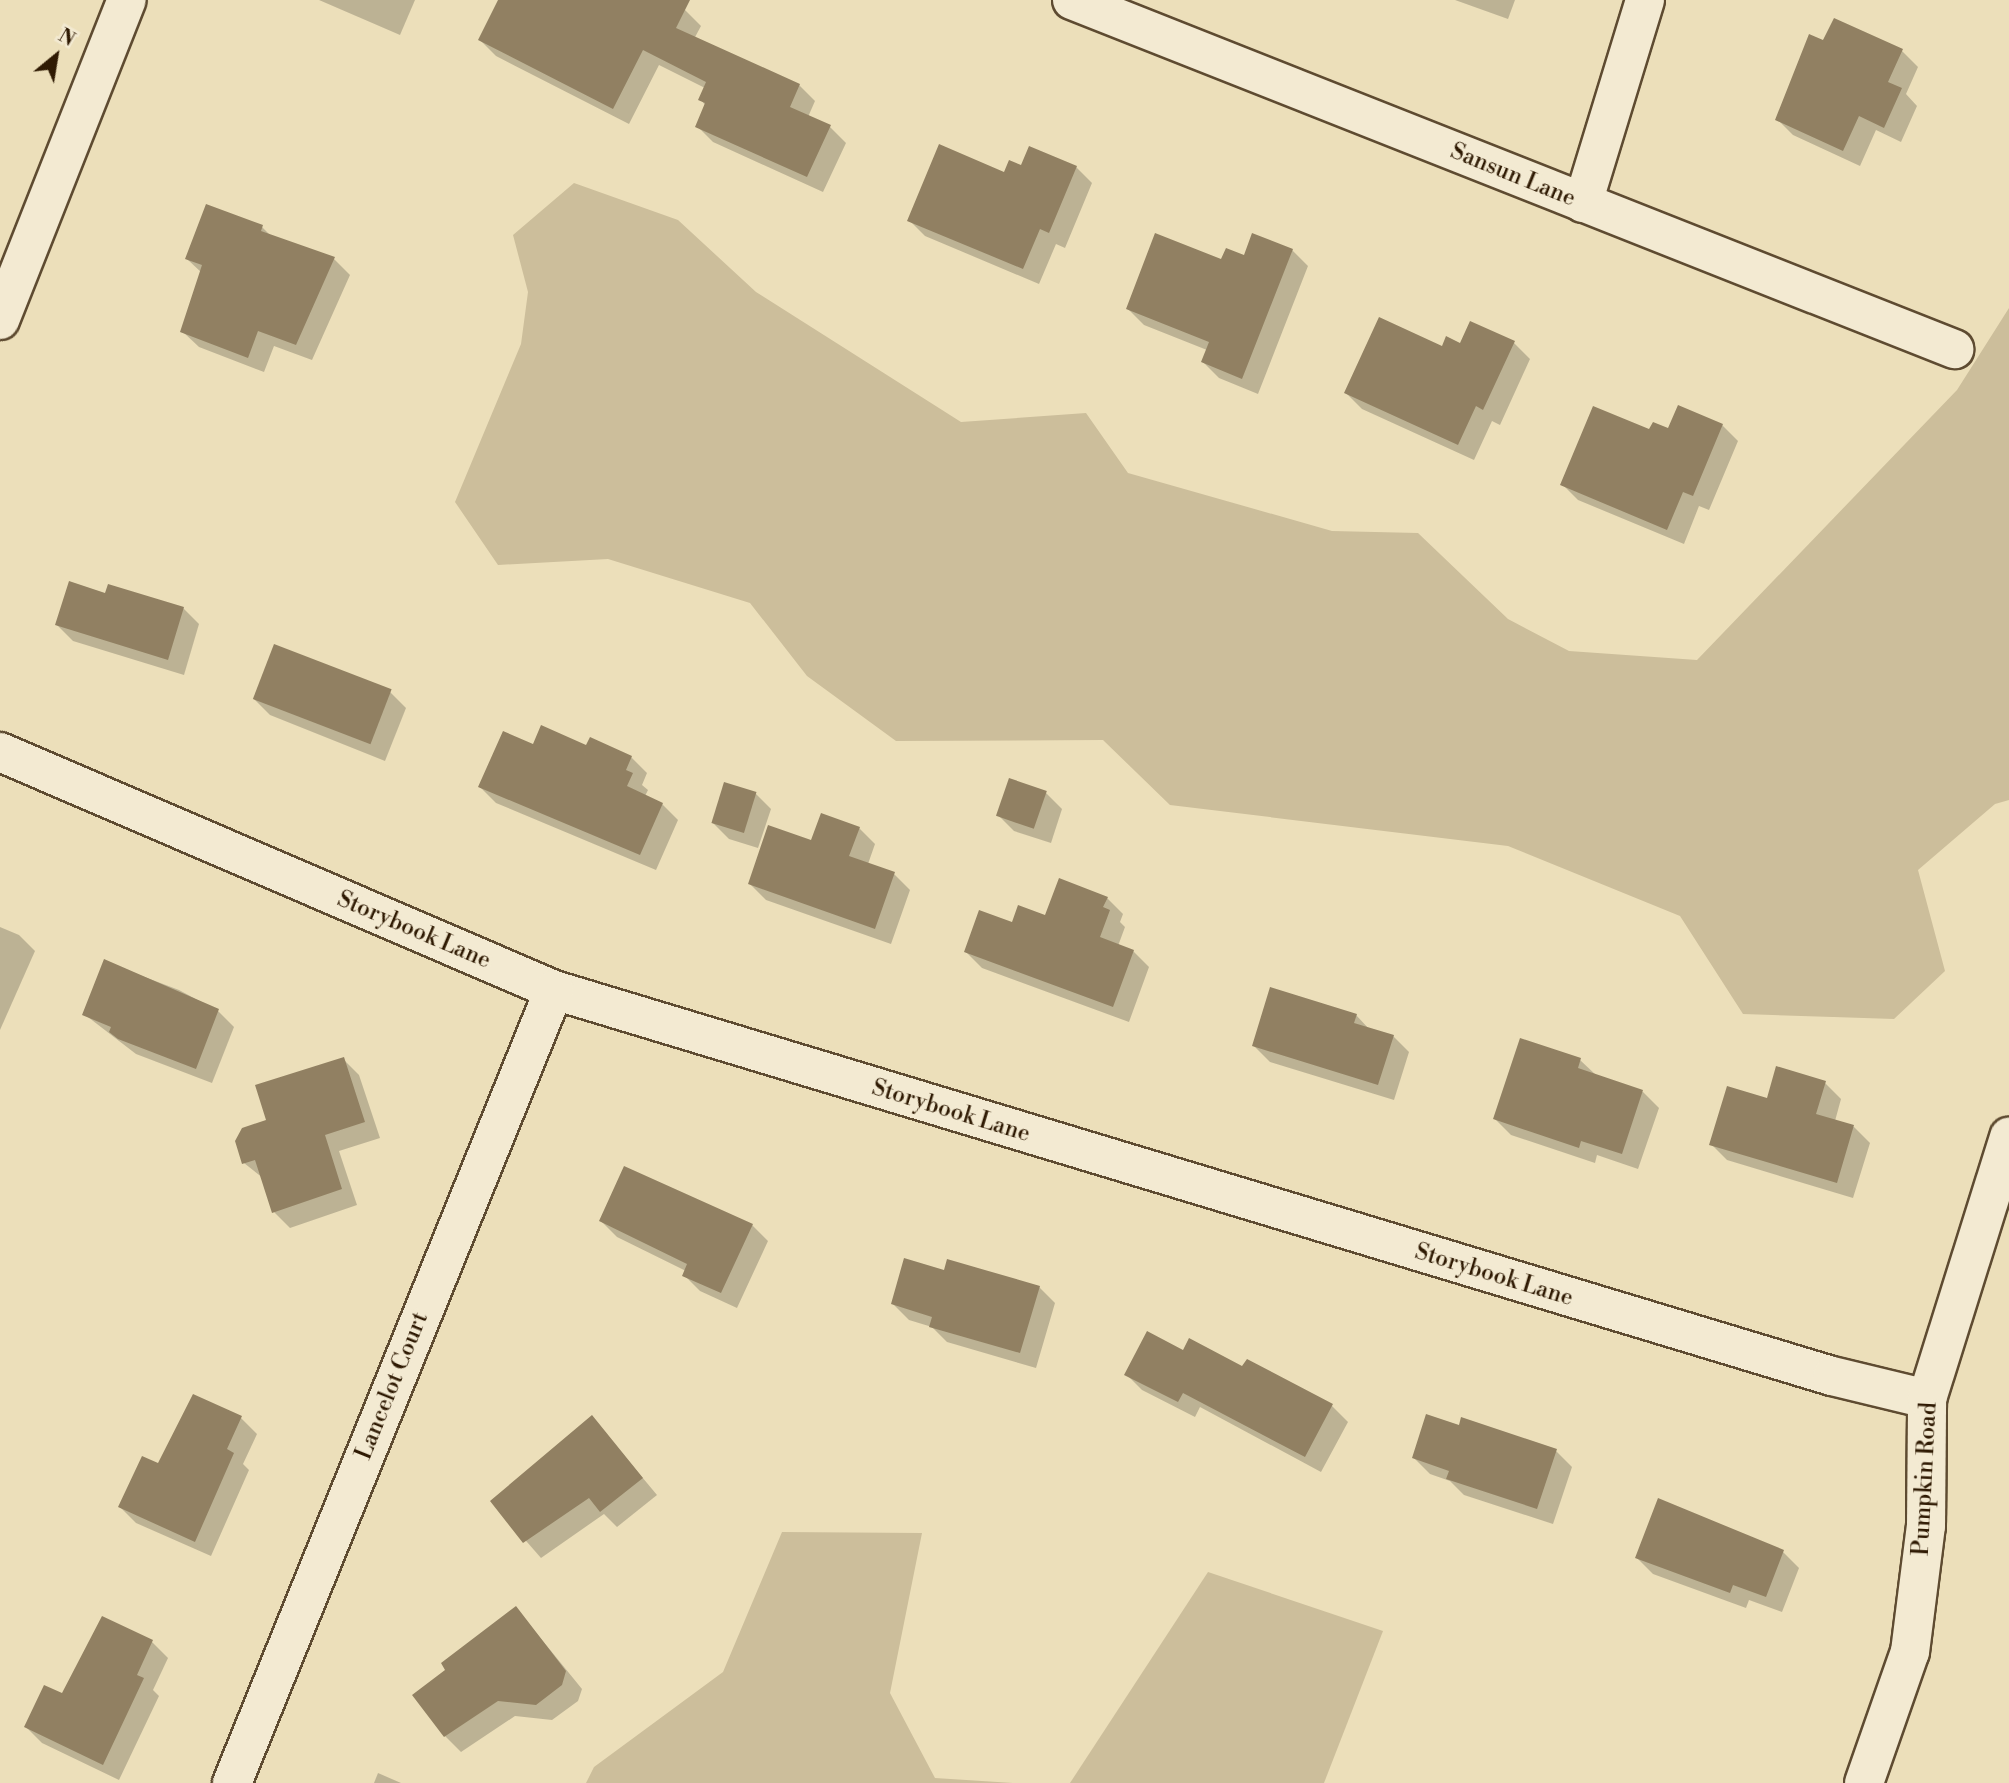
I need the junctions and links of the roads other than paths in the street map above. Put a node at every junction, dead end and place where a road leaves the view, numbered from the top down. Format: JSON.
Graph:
{"nodes":[{"id":1,"x":127,"y":0,"type":"edge"},
{"id":2,"x":1072,"y":0,"type":"edge"},
{"id":3,"x":1645,"y":0,"type":"edge"},
{"id":4,"x":1583,"y":203,"type":"junction"},
{"id":5,"x":0,"y":320,"type":"edge"},
{"id":6,"x":1954,"y":349,"type":"dead end"},
{"id":7,"x":0,"y":752,"type":"edge"},
{"id":8,"x":554,"y":990,"type":"junction"},
{"id":9,"x":2009,"y":1137,"type":"edge"},
{"id":10,"x":1927,"y":1399,"type":"junction"},
{"id":11,"x":232,"y":1783,"type":"edge"},
{"id":12,"x":1864,"y":1783,"type":"edge"}],
"edges":[{"from":1,"to":5,"type":"street"},
{"from":2,"to":4,"type":"street","name":"Sansun Lane"},
{"from":3,"to":4,"type":"street"},
{"from":4,"to":6,"type":"street","name":"Sansun Lane"},
{"from":7,"to":8,"type":"street","name":"Storybook Lane"},
{"from":8,"to":10,"type":"street","name":"Storybook Lane"},
{"from":8,"to":11,"type":"street","name":"Lancelot Court"},
{"from":9,"to":10,"type":"street","name":"Pumpkin Road"},
{"from":10,"to":12,"type":"street","name":"Pumpkin Road"}]}
